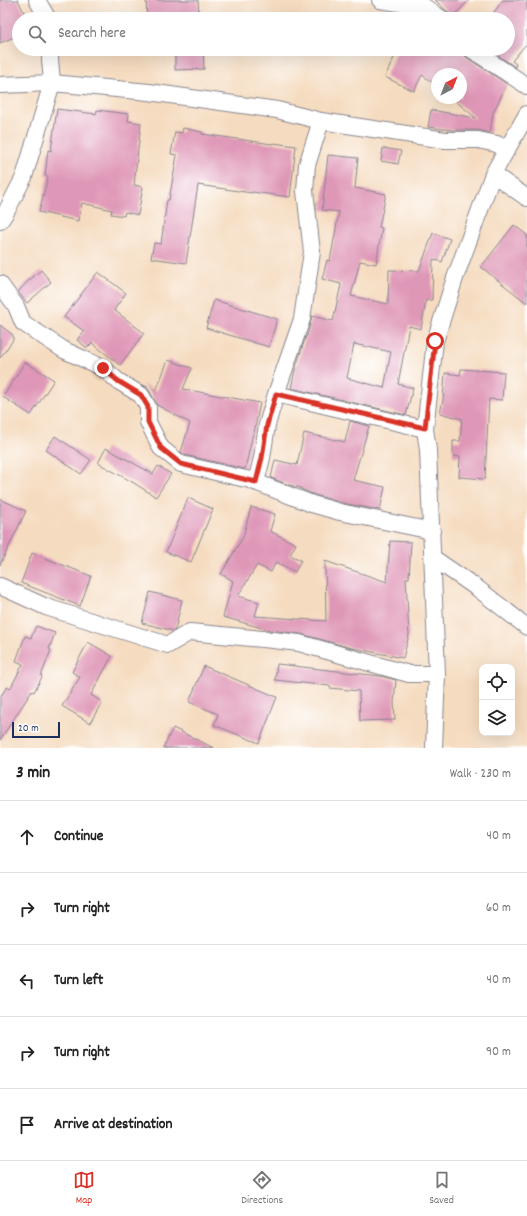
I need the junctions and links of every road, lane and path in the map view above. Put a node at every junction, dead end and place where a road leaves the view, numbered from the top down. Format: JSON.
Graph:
{"nodes":[{"id":1,"x":37,"y":0,"type":"edge"},
{"id":2,"x":380,"y":0,"type":"edge"},
{"id":3,"x":44,"y":12,"type":"edge"},
{"id":4,"x":432,"y":12,"type":"edge"},
{"id":5,"x":50,"y":56,"type":"edge"},
{"id":6,"x":482,"y":56,"type":"edge"},
{"id":7,"x":52,"y":83,"type":"junction"},
{"id":8,"x":0,"y":85,"type":"edge"},
{"id":9,"x":527,"y":86,"type":"edge"},
{"id":10,"x":527,"y":114,"type":"edge"},
{"id":11,"x":321,"y":121,"type":"junction"},
{"id":12,"x":506,"y":150,"type":"junction"},
{"id":13,"x":493,"y":174,"type":"junction"},
{"id":14,"x":527,"y":198,"type":"edge"},
{"id":15,"x":0,"y":221,"type":"edge"},
{"id":16,"x":0,"y":284,"type":"edge"},
{"id":17,"x":276,"y":394,"type":"junction"},
{"id":18,"x":425,"y":428,"type":"junction"},
{"id":19,"x":256,"y":482,"type":"junction"},
{"id":20,"x":432,"y":531,"type":"junction"},
{"id":21,"x":433,"y":558,"type":"junction"},
{"id":22,"x":0,"y":586,"type":"edge"},
{"id":23,"x":527,"y":627,"type":"edge"},
{"id":24,"x":437,"y":674,"type":"junction"},
{"id":25,"x":434,"y":748,"type":"edge"}],
"edges":[{"from":1,"to":3,"type":"street"},
{"from":2,"to":4,"type":"street"},
{"from":5,"to":7,"type":"street"},
{"from":6,"to":9,"type":"street"},
{"from":7,"to":8,"type":"street"},
{"from":7,"to":11,"type":"street"},
{"from":7,"to":15,"type":"street"},
{"from":10,"to":12,"type":"street"},
{"from":11,"to":12,"type":"street"},
{"from":11,"to":17,"type":"street"},
{"from":12,"to":13,"type":"street"},
{"from":13,"to":14,"type":"street"},
{"from":13,"to":18,"type":"street"},
{"from":16,"to":19,"type":"street"},
{"from":17,"to":18,"type":"street"},
{"from":17,"to":19,"type":"street"},
{"from":18,"to":20,"type":"street"},
{"from":19,"to":20,"type":"street"},
{"from":20,"to":21,"type":"street"},
{"from":21,"to":23,"type":"street"},
{"from":21,"to":24,"type":"street"},
{"from":22,"to":24,"type":"street"},
{"from":24,"to":25,"type":"street"}]}
